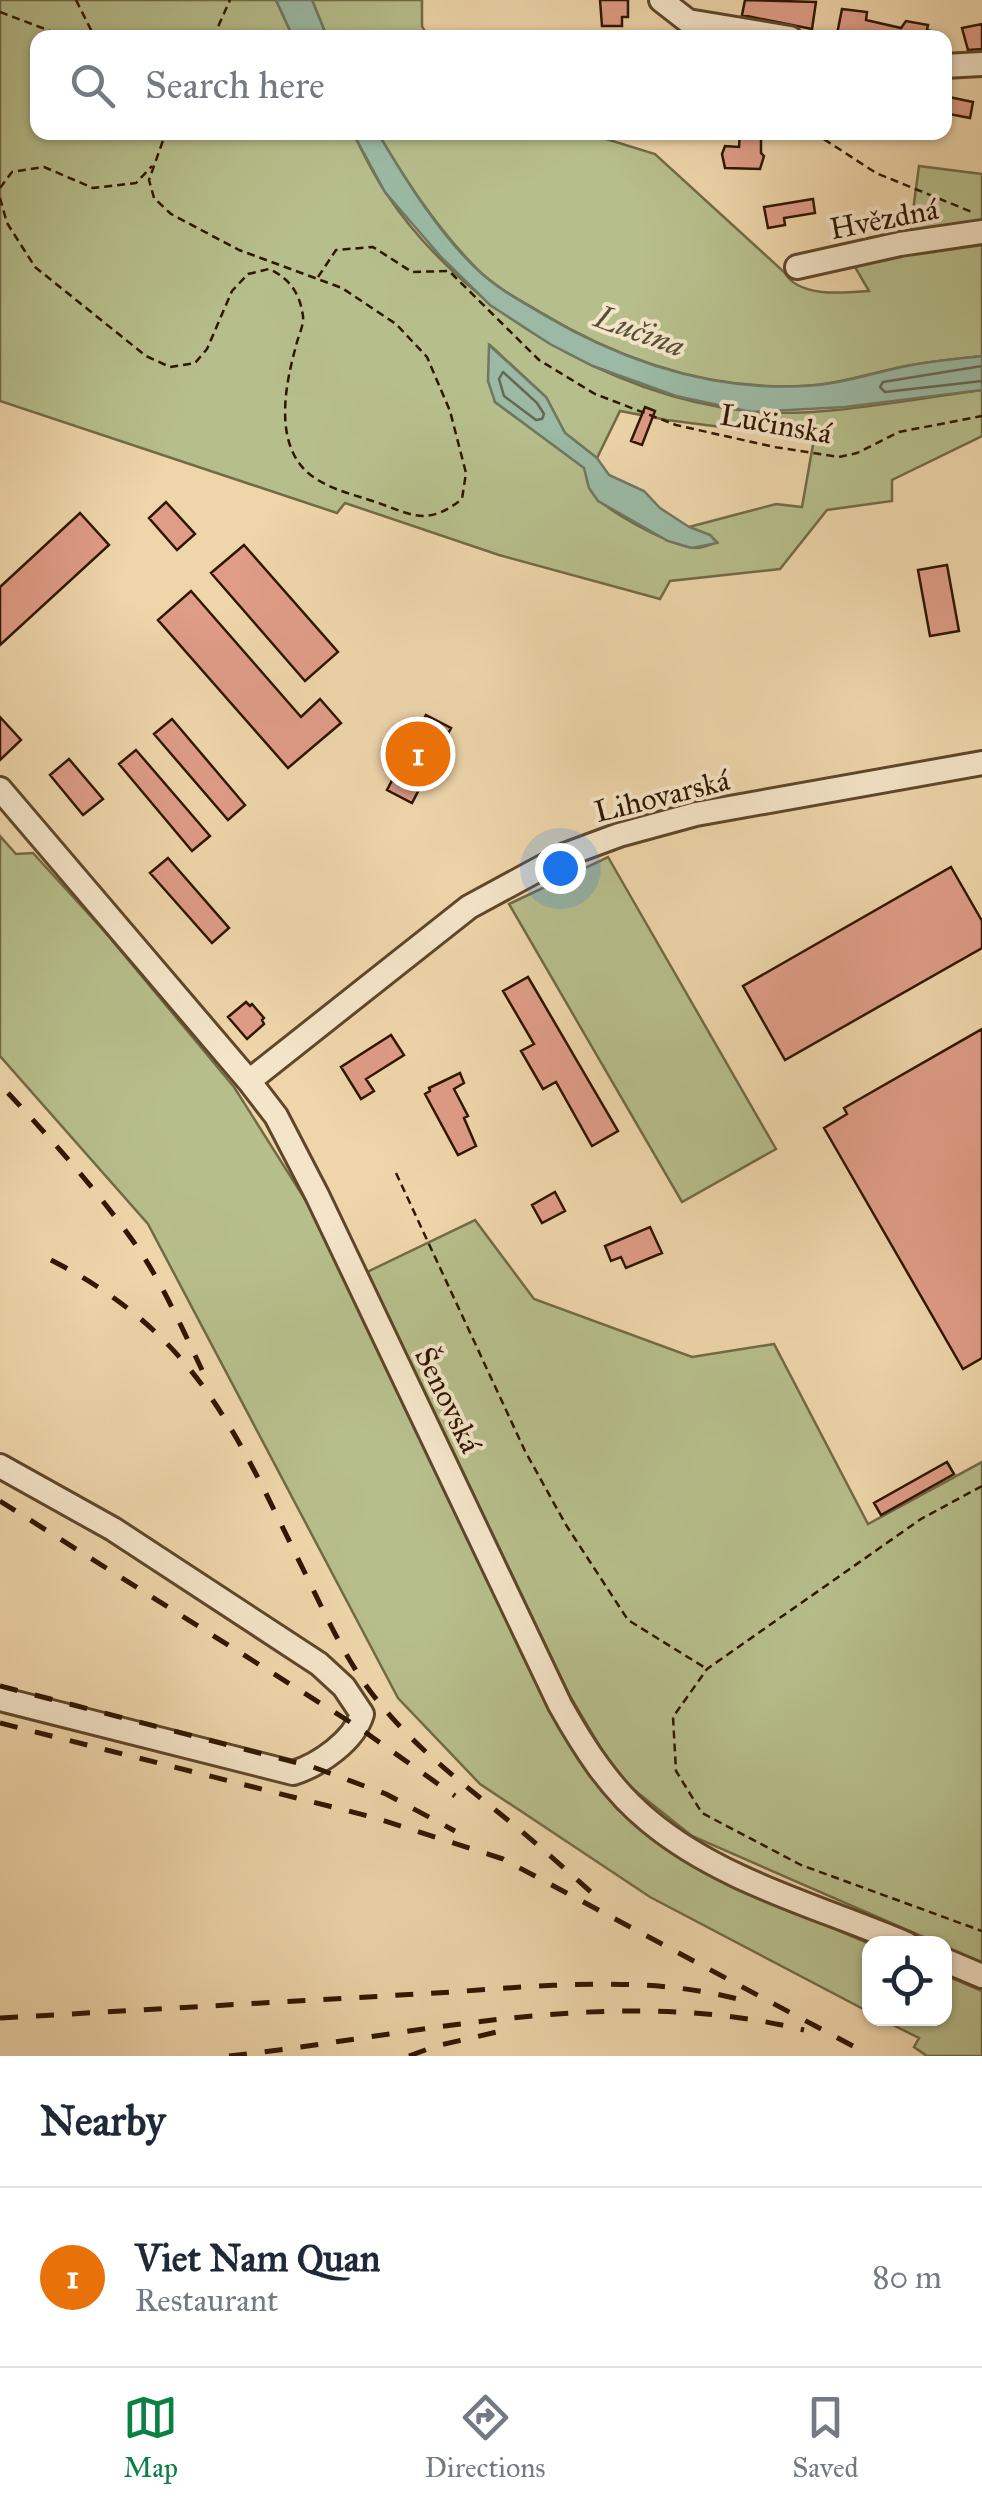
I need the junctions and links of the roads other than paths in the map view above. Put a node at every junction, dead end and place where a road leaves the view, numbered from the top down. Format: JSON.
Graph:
{"nodes":[{"id":1,"x":661,"y":0,"type":"edge"},
{"id":2,"x":708,"y":20,"type":"edge"},
{"id":3,"x":754,"y":30,"type":"edge"},
{"id":4,"x":982,"y":64,"type":"edge"},
{"id":5,"x":952,"y":66,"type":"edge"},
{"id":6,"x":977,"y":222,"type":"edge"},
{"id":7,"x":797,"y":268,"type":"dead end"},
{"id":8,"x":982,"y":763,"type":"edge"},
{"id":9,"x":0,"y":790,"type":"edge"},
{"id":10,"x":249,"y":1081,"type":"junction"},
{"id":11,"x":0,"y":1466,"type":"edge"},
{"id":12,"x":0,"y":1699,"type":"edge"},
{"id":13,"x":888,"y":1936,"type":"edge"},
{"id":14,"x":952,"y":1963,"type":"edge"},
{"id":15,"x":982,"y":1976,"type":"edge"}],
"edges":[{"from":1,"to":2,"type":"street"},
{"from":2,"to":3,"type":"street"},
{"from":4,"to":5,"type":"street"},
{"from":6,"to":7,"type":"street","name":"Hvězdná"},
{"from":8,"to":10,"type":"street","name":"Lihovarská"},
{"from":9,"to":10,"type":"street","name":"Šenovská"},
{"from":10,"to":13,"type":"street","name":"Šenovská"},
{"from":11,"to":12,"type":"street"},
{"from":14,"to":15,"type":"street"}]}
